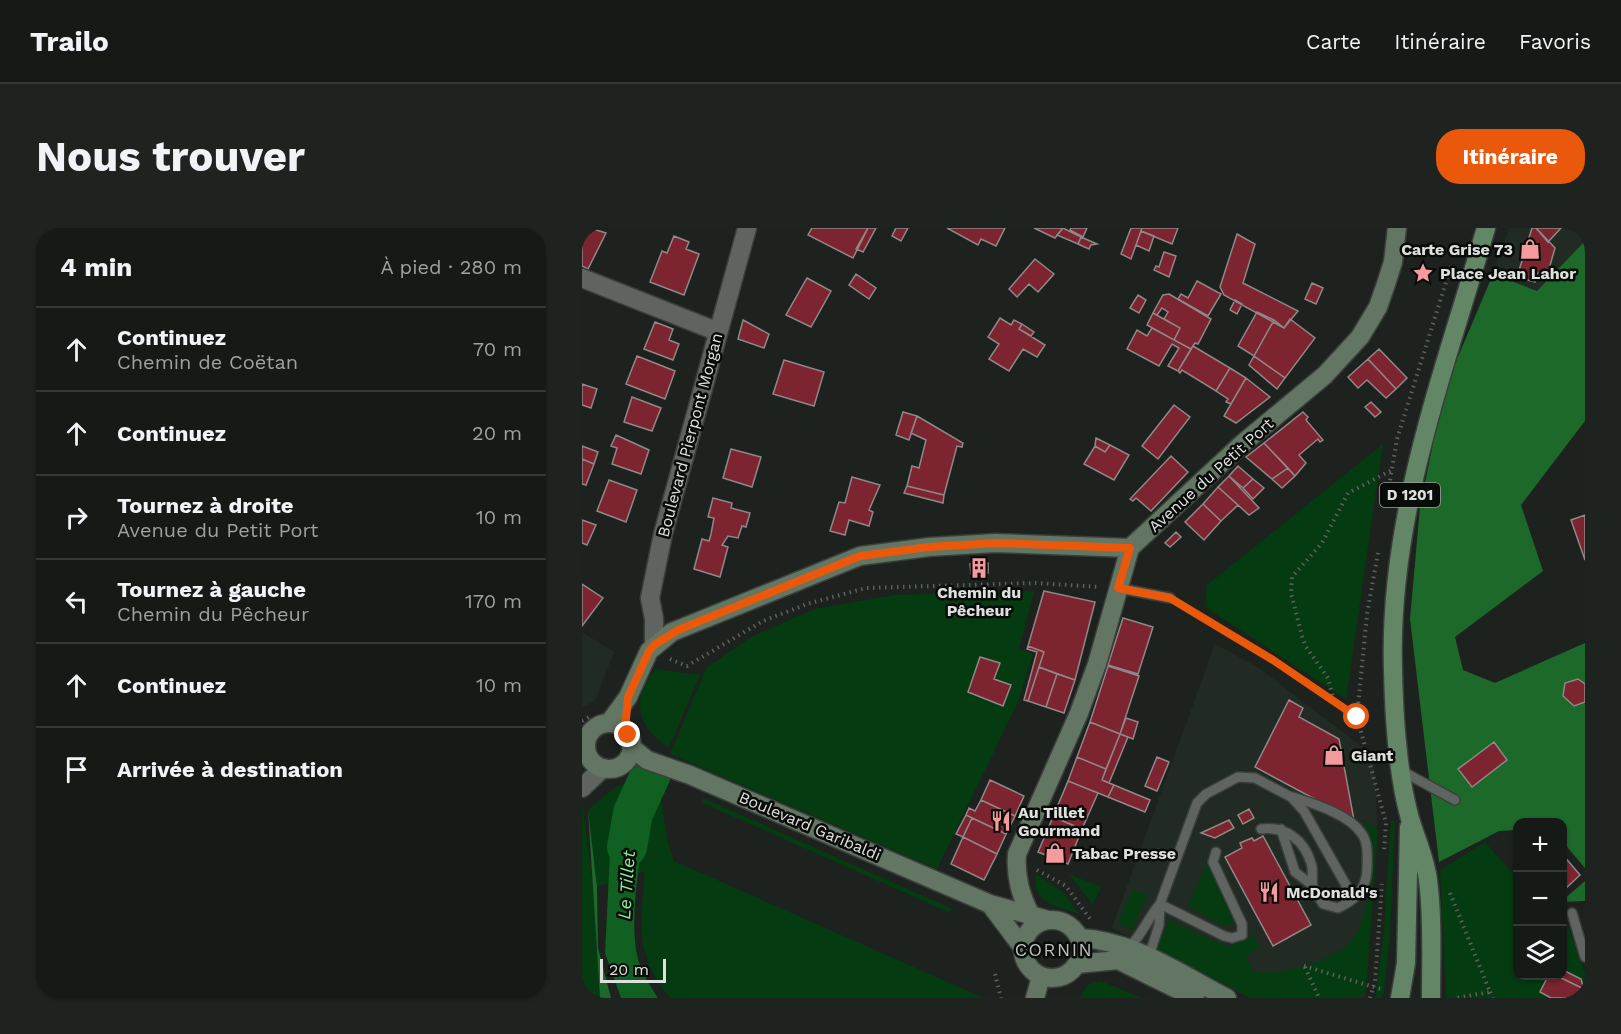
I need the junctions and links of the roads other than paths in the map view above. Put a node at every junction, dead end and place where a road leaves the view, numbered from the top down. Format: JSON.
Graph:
{"nodes":[{"id":1,"x":747,"y":228,"type":"edge"},
{"id":2,"x":1397,"y":228,"type":"edge"},
{"id":3,"x":1486,"y":228,"type":"edge"},
{"id":4,"x":582,"y":278,"type":"edge"},
{"id":5,"x":716,"y":331,"type":"junction"},
{"id":6,"x":1130,"y":548,"type":"junction"},
{"id":7,"x":1118,"y":588,"type":"junction"},
{"id":8,"x":1170,"y":598,"type":"road end"},
{"id":9,"x":651,"y":647,"type":"junction"},
{"id":10,"x":623,"y":740,"type":"junction"},
{"id":11,"x":585,"y":748,"type":"edge"},
{"id":12,"x":603,"y":768,"type":"junction"},
{"id":13,"x":1402,"y":771,"type":"junction"},
{"id":14,"x":582,"y":788,"type":"edge"},
{"id":15,"x":1291,"y":797,"type":"junction"},
{"id":16,"x":1455,"y":800,"type":"dead end"},
{"id":17,"x":1409,"y":814,"type":"junction"},
{"id":18,"x":1261,"y":829,"type":"dead end"},
{"id":19,"x":1281,"y":829,"type":"junction"},
{"id":20,"x":1216,"y":852,"type":"dead end"},
{"id":21,"x":1312,"y":885,"type":"junction"},
{"id":22,"x":1346,"y":885,"type":"dead end"},
{"id":23,"x":990,"y":904,"type":"junction"},
{"id":24,"x":1160,"y":904,"type":"junction"},
{"id":25,"x":1572,"y":913,"type":"dead end"},
{"id":26,"x":1039,"y":918,"type":"junction"},
{"id":27,"x":1079,"y":938,"type":"junction"},
{"id":28,"x":1129,"y":947,"type":"junction"},
{"id":29,"x":1023,"y":948,"type":"junction"},
{"id":30,"x":1585,"y":957,"type":"edge"},
{"id":31,"x":1152,"y":959,"type":"junction"},
{"id":32,"x":1077,"y":964,"type":"junction"},
{"id":33,"x":1041,"y":976,"type":"junction"},
{"id":34,"x":1401,"y":997,"type":"edge"},
{"id":35,"x":1035,"y":998,"type":"edge"},
{"id":36,"x":1195,"y":998,"type":"edge"},
{"id":37,"x":1227,"y":998,"type":"edge"},
{"id":38,"x":1431,"y":998,"type":"edge"}],
"edges":[{"from":1,"to":5,"type":"street","name":"Boulevard Pierpont Morgan"},
{"from":2,"to":6,"type":"street","name":"Avenue du Petit Port"},
{"from":3,"to":13,"type":"main road","number":"D 1201"},
{"from":4,"to":5,"type":"street"},
{"from":5,"to":9,"type":"street","name":"Boulevard Pierpont Morgan"},
{"from":6,"to":7,"type":"street"},
{"from":6,"to":9,"type":"street"},
{"from":7,"to":8,"type":"lane"},
{"from":7,"to":26,"type":"street"},
{"from":9,"to":10,"type":"street"},
{"from":10,"to":11,"type":"street"},
{"from":10,"to":12,"type":"street"},
{"from":10,"to":23,"type":"street","name":"Boulevard Garibaldi"},
{"from":11,"to":12,"type":"street"},
{"from":12,"to":14,"type":"street"},
{"from":13,"to":16,"type":"lane"},
{"from":13,"to":17,"type":"main road","number":"D 1201"},
{"from":15,"to":21,"type":"lane"},
{"from":15,"to":22,"type":"lane"},
{"from":15,"to":24,"type":"lane"},
{"from":17,"to":34,"type":"main road","number":"D 1201"},
{"from":17,"to":38,"type":"main road","number":"D 1201"},
{"from":18,"to":19,"type":"lane"},
{"from":19,"to":21,"type":"lane"},
{"from":19,"to":21,"type":"lane"},
{"from":20,"to":24,"type":"lane"},
{"from":23,"to":26,"type":"street","name":"Boulevard Garibaldi"},
{"from":23,"to":29,"type":"street","name":"Boulevard Garibaldi"},
{"from":24,"to":28,"type":"lane"},
{"from":24,"to":31,"type":"lane"},
{"from":25,"to":30,"type":"lane"},
{"from":26,"to":27,"type":"street"},
{"from":26,"to":29,"type":"street"},
{"from":27,"to":28,"type":"street"},
{"from":27,"to":32,"type":"street"},
{"from":28,"to":31,"type":"street"},
{"from":29,"to":33,"type":"street"},
{"from":31,"to":37,"type":"street"},
{"from":32,"to":33,"type":"street"},
{"from":32,"to":36,"type":"street"},
{"from":33,"to":35,"type":"street"}]}
